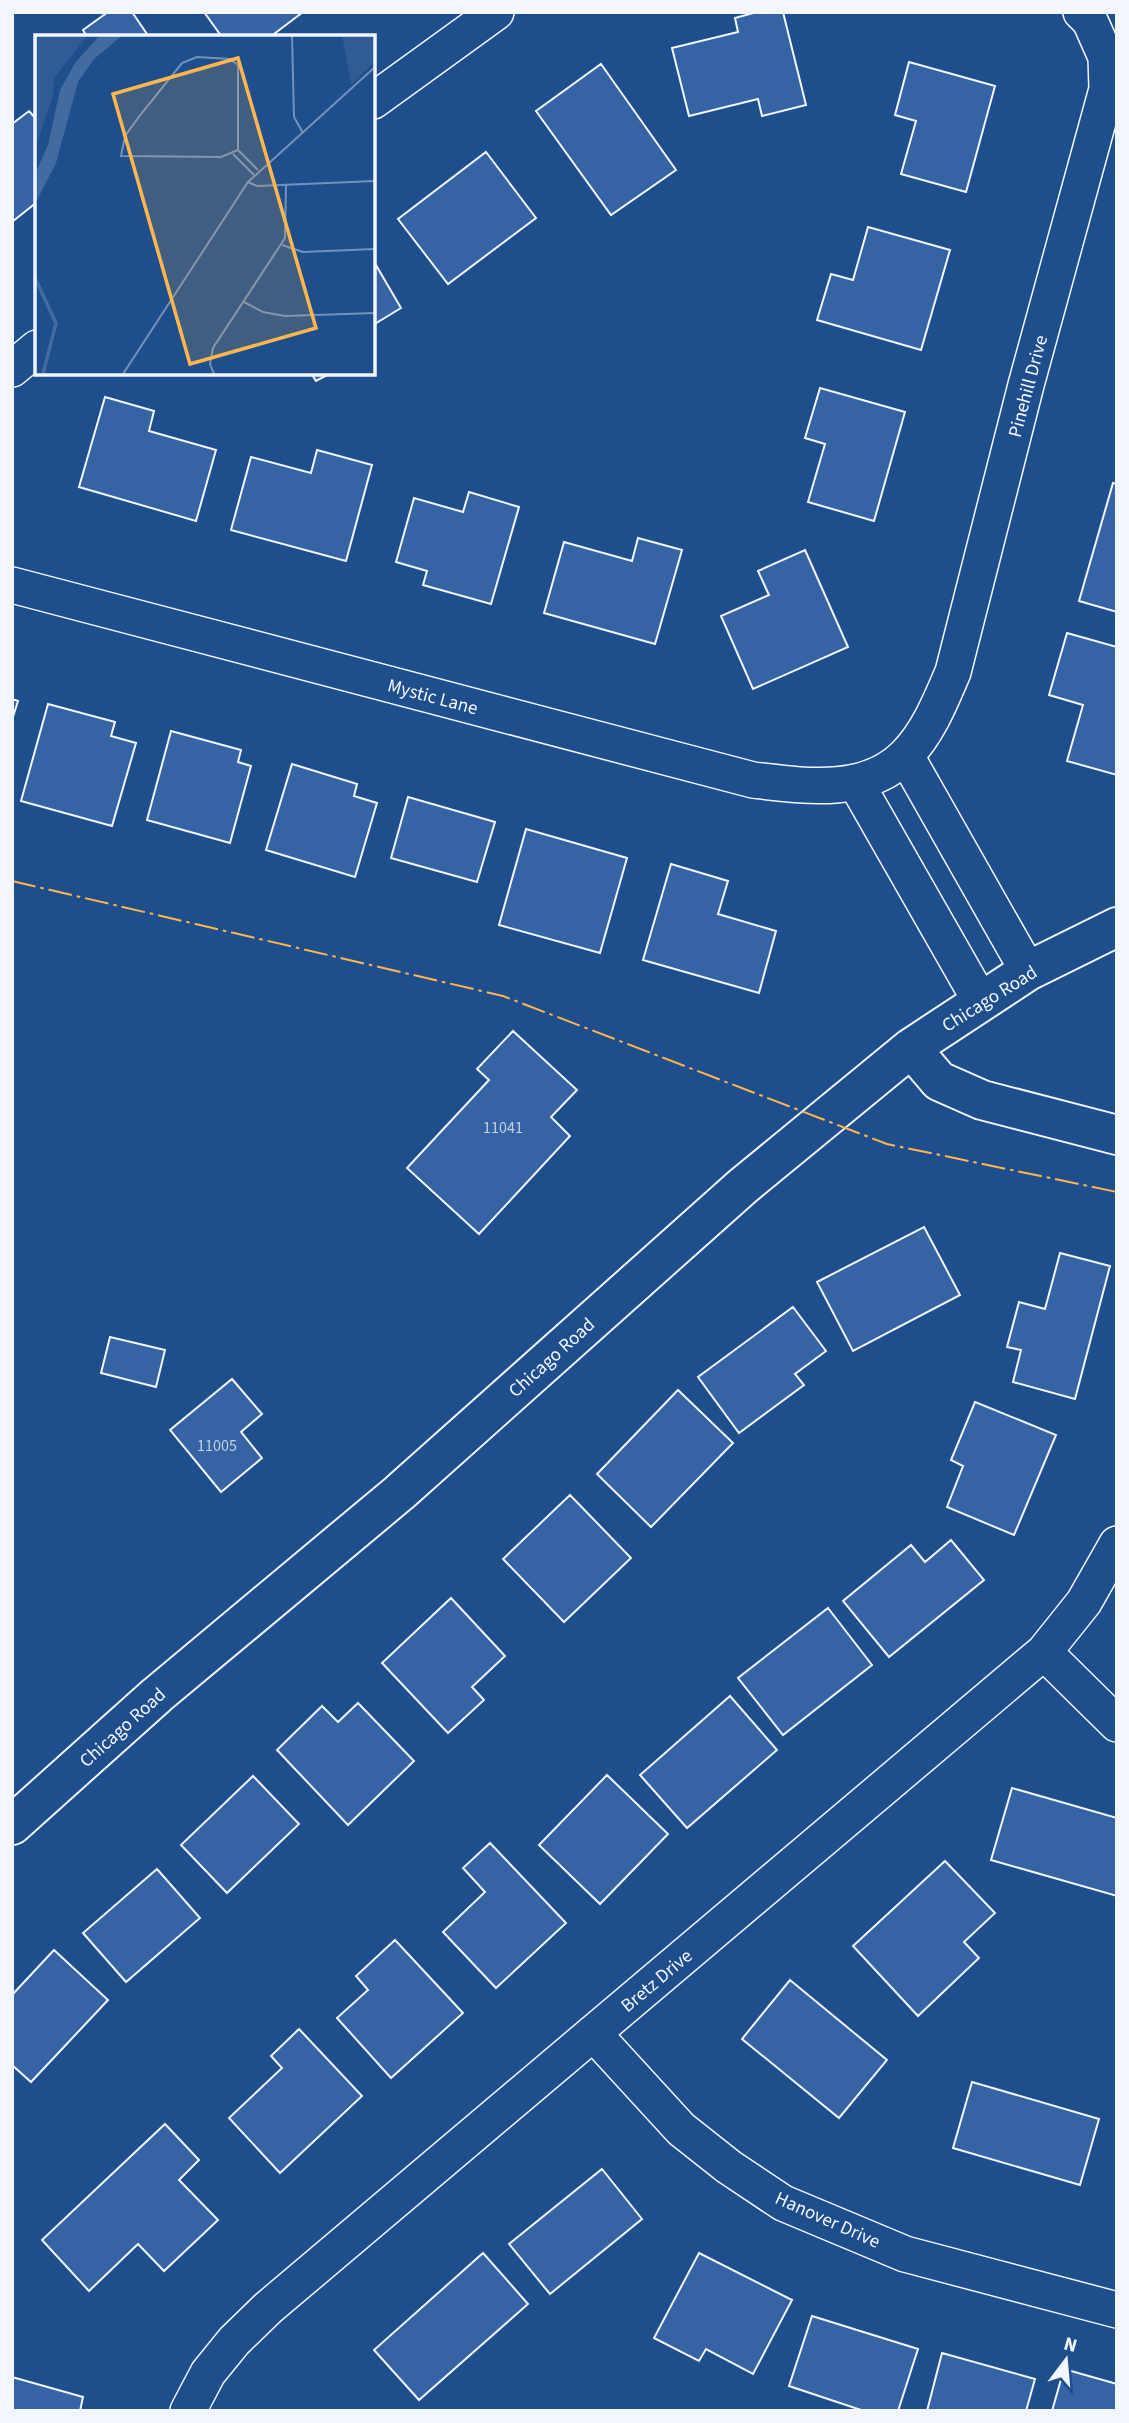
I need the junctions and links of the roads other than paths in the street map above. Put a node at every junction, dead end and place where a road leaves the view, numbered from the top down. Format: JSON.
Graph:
{"nodes":[{"id":1,"x":496,"y":12,"type":"edge"},
{"id":2,"x":1081,"y":12,"type":"edge"},
{"id":3,"x":374,"y":100,"type":"edge"},
{"id":4,"x":35,"y":350,"type":"edge"},
{"id":5,"x":12,"y":369,"type":"edge"},
{"id":6,"x":12,"y":584,"type":"edge"},
{"id":7,"x":906,"y":756,"type":"junction"},
{"id":8,"x":856,"y":783,"type":"junction"},
{"id":9,"x":1117,"y":927,"type":"edge"},
{"id":10,"x":1028,"y":971,"type":"junction"},
{"id":11,"x":981,"y":1002,"type":"junction"},
{"id":12,"x":911,"y":1048,"type":"junction"},
{"id":13,"x":1117,"y":1135,"type":"edge"},
{"id":14,"x":1117,"y":1544,"type":"edge"},
{"id":15,"x":1044,"y":1652,"type":"junction"},
{"id":16,"x":1117,"y":1724,"type":"edge"},
{"id":17,"x":12,"y":1825,"type":"edge"},
{"id":18,"x":593,"y":2033,"type":"junction"},
{"id":19,"x":1117,"y":2310,"type":"edge"},
{"id":20,"x":188,"y":2411,"type":"edge"}],
"edges":[{"from":1,"to":3,"type":"street"},
{"from":2,"to":7,"type":"street","name":"Pinehill Drive"},
{"from":4,"to":5,"type":"street"},
{"from":6,"to":8,"type":"street","name":"Mystic Lane"},
{"from":7,"to":8,"type":"street","name":"Pinehill Drive"},
{"from":7,"to":10,"type":"street"},
{"from":8,"to":11,"type":"street"},
{"from":9,"to":10,"type":"street","name":"Chicago Road"},
{"from":10,"to":11,"type":"street","name":"Chicago Road"},
{"from":11,"to":12,"type":"street","name":"Chicago Road"},
{"from":12,"to":13,"type":"street"},
{"from":12,"to":17,"type":"street","name":"Chicago Road"},
{"from":14,"to":15,"type":"street","name":"Bretz Drive"},
{"from":15,"to":16,"type":"street"},
{"from":15,"to":18,"type":"street","name":"Bretz Drive"},
{"from":18,"to":19,"type":"street","name":"Hanover Drive"},
{"from":18,"to":20,"type":"street","name":"Bretz Drive"}]}
